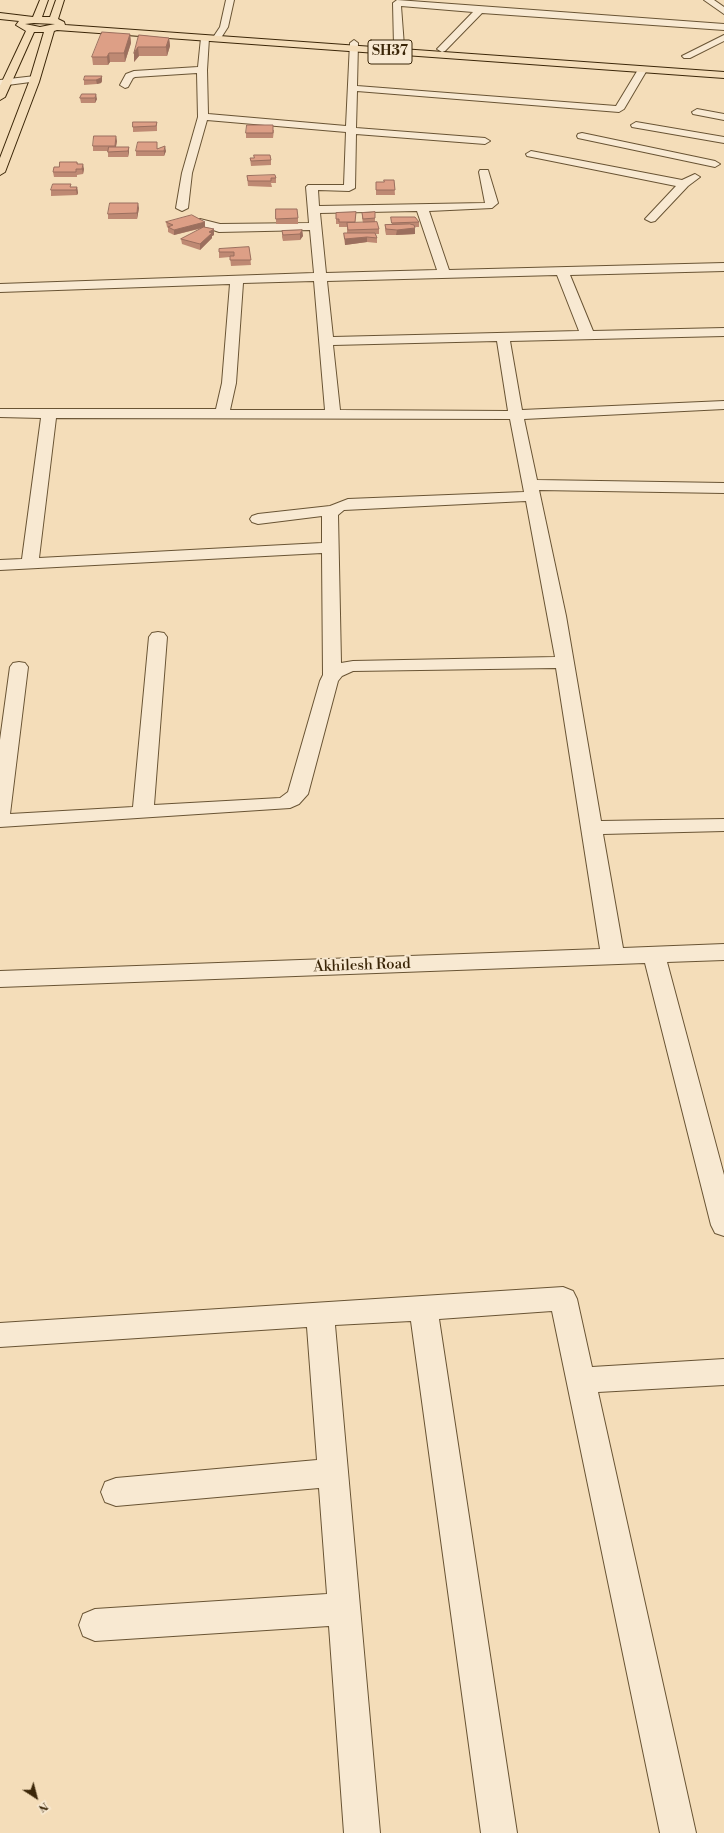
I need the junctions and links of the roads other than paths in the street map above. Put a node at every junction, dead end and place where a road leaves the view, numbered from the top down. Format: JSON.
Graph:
{"nodes":[{"id":1,"x":44,"y":0,"type":"edge"},
{"id":2,"x":60,"y":0,"type":"edge"},
{"id":3,"x":230,"y":0,"type":"edge"},
{"id":4,"x":708,"y":0,"type":"edge"},
{"id":5,"x":397,"y":1,"type":"edge"},
{"id":6,"x":722,"y":9,"type":"edge"},
{"id":7,"x":480,"y":10,"type":"junction"},
{"id":8,"x":0,"y":16,"type":"edge"},
{"id":9,"x":35,"y":19,"type":"junction"},
{"id":10,"x":0,"y":22,"type":"edge"},
{"id":11,"x":21,"y":24,"type":"junction"},
{"id":12,"x":55,"y":25,"type":"junction"},
{"id":13,"x":724,"y":27,"type":"edge"},
{"id":14,"x":31,"y":29,"type":"junction"},
{"id":15,"x":218,"y":36,"type":"junction"},
{"id":16,"x":205,"y":38,"type":"junction"},
{"id":17,"x":724,"y":38,"type":"edge"},
{"id":18,"x":354,"y":46,"type":"junction"},
{"id":19,"x":399,"y":46,"type":"junction"},
{"id":20,"x":442,"y":49,"type":"junction"},
{"id":21,"x":688,"y":56,"type":"dead end"},
{"id":22,"x":724,"y":68,"type":"edge"},
{"id":23,"x":202,"y":70,"type":"junction"},
{"id":24,"x":642,"y":70,"type":"junction"},
{"id":25,"x":724,"y":75,"type":"edge"},
{"id":26,"x":35,"y":79,"type":"junction"},
{"id":27,"x":3,"y":83,"type":"edge"},
{"id":28,"x":125,"y":85,"type":"dead end"},
{"id":29,"x":352,"y":88,"type":"junction"},
{"id":30,"x":0,"y":98,"type":"edge"},
{"id":31,"x":697,"y":112,"type":"dead end"},
{"id":32,"x":202,"y":117,"type":"junction"},
{"id":33,"x":724,"y":117,"type":"edge"},
{"id":34,"x":636,"y":125,"type":"dead end"},
{"id":35,"x":351,"y":130,"type":"junction"},
{"id":36,"x":582,"y":136,"type":"dead end"},
{"id":37,"x":724,"y":140,"type":"edge"},
{"id":38,"x":485,"y":141,"type":"dead end"},
{"id":39,"x":531,"y":154,"type":"dead end"},
{"id":40,"x":719,"y":160,"type":"edge"},
{"id":41,"x":0,"y":172,"type":"edge"},
{"id":42,"x":484,"y":172,"type":"dead end"},
{"id":43,"x":684,"y":184,"type":"junction"},
{"id":44,"x":182,"y":208,"type":"dead end"},
{"id":45,"x":422,"y":208,"type":"junction"},
{"id":46,"x":314,"y":210,"type":"junction"},
{"id":47,"x":651,"y":219,"type":"dead end"},
{"id":48,"x":200,"y":222,"type":"edge"},
{"id":49,"x":316,"y":226,"type":"junction"},
{"id":50,"x":724,"y":267,"type":"edge"},
{"id":51,"x":562,"y":271,"type":"junction"},
{"id":52,"x":445,"y":275,"type":"junction"},
{"id":53,"x":320,"y":277,"type":"junction"},
{"id":54,"x":237,"y":280,"type":"junction"},
{"id":55,"x":0,"y":288,"type":"edge"},
{"id":56,"x":724,"y":332,"type":"edge"},
{"id":57,"x":588,"y":336,"type":"junction"},
{"id":58,"x":503,"y":338,"type":"junction"},
{"id":59,"x":327,"y":341,"type":"junction"},
{"id":60,"x":724,"y":405,"type":"edge"},
{"id":61,"x":0,"y":413,"type":"edge"},
{"id":62,"x":49,"y":413,"type":"junction"},
{"id":63,"x":222,"y":414,"type":"junction"},
{"id":64,"x":333,"y":414,"type":"junction"},
{"id":65,"x":516,"y":415,"type":"junction"},
{"id":66,"x":718,"y":488,"type":"edge"},
{"id":67,"x":531,"y":491,"type":"junction"},
{"id":68,"x":724,"y":501,"type":"edge"},
{"id":69,"x":333,"y":510,"type":"junction"},
{"id":70,"x":258,"y":519,"type":"dead end"},
{"id":71,"x":330,"y":548,"type":"junction"},
{"id":72,"x":30,"y":563,"type":"junction"},
{"id":73,"x":0,"y":565,"type":"edge"},
{"id":74,"x":158,"y":637,"type":"dead end"},
{"id":75,"x":565,"y":662,"type":"junction"},
{"id":76,"x":19,"y":667,"type":"dead end"},
{"id":77,"x":332,"y":674,"type":"junction"},
{"id":78,"x":143,"y":813,"type":"junction"},
{"id":79,"x":0,"y":816,"type":"edge"},
{"id":80,"x":0,"y":821,"type":"edge"},
{"id":81,"x":724,"y":824,"type":"edge"},
{"id":82,"x":592,"y":828,"type":"junction"},
{"id":83,"x":724,"y":952,"type":"edge"},
{"id":84,"x":654,"y":955,"type":"junction"},
{"id":85,"x":613,"y":957,"type":"junction"},
{"id":86,"x":0,"y":979,"type":"edge"},
{"id":87,"x":724,"y":1225,"type":"edge"},
{"id":88,"x":423,"y":1308,"type":"junction"},
{"id":89,"x":320,"y":1315,"type":"junction"},
{"id":90,"x":0,"y":1335,"type":"edge"},
{"id":91,"x":724,"y":1372,"type":"edge"},
{"id":92,"x":581,"y":1380,"type":"junction"},
{"id":93,"x":333,"y":1473,"type":"junction"},
{"id":94,"x":116,"y":1492,"type":"dead end"},
{"id":95,"x":344,"y":1608,"type":"junction"},
{"id":96,"x":95,"y":1625,"type":"dead end"},
{"id":97,"x":362,"y":1833,"type":"edge"},
{"id":98,"x":499,"y":1833,"type":"edge"},
{"id":99,"x":678,"y":1833,"type":"edge"}],
"edges":[{"from":1,"to":9,"type":"main road"},
{"from":2,"to":12,"type":"main road"},
{"from":3,"to":15,"type":"street"},
{"from":4,"to":6,"type":"street"},
{"from":5,"to":7,"type":"street"},
{"from":5,"to":19,"type":"street"},
{"from":7,"to":13,"type":"street"},
{"from":7,"to":20,"type":"street"},
{"from":8,"to":9,"type":"main road"},
{"from":9,"to":11,"type":"main road"},
{"from":9,"to":12,"type":"main road"},
{"from":10,"to":11,"type":"main road"},
{"from":11,"to":14,"type":"main road"},
{"from":12,"to":14,"type":"main road"},
{"from":12,"to":15,"type":"main road","number":"SH37"},
{"from":12,"to":16,"type":"main road","number":"SH37"},
{"from":12,"to":26,"type":"main road"},
{"from":14,"to":27,"type":"main road"},
{"from":15,"to":16,"type":"main road","number":"SH37"},
{"from":15,"to":18,"type":"main road","number":"SH37"},
{"from":16,"to":23,"type":"street"},
{"from":17,"to":21,"type":"street"},
{"from":18,"to":19,"type":"main road","number":"SH37"},
{"from":18,"to":24,"type":"main road","number":"SH37"},
{"from":18,"to":29,"type":"street"},
{"from":19,"to":20,"type":"main road","number":"SH37"},
{"from":20,"to":22,"type":"main road","number":"SH37"},
{"from":23,"to":28,"type":"street"},
{"from":23,"to":32,"type":"street"},
{"from":24,"to":25,"type":"main road","number":"SH37"},
{"from":24,"to":29,"type":"street"},
{"from":26,"to":27,"type":"street"},
{"from":26,"to":41,"type":"main road"},
{"from":27,"to":30,"type":"main road"},
{"from":29,"to":35,"type":"street"},
{"from":31,"to":33,"type":"street"},
{"from":32,"to":35,"type":"street"},
{"from":32,"to":44,"type":"street"},
{"from":34,"to":37,"type":"street"},
{"from":35,"to":38,"type":"street"},
{"from":35,"to":46,"type":"street"},
{"from":36,"to":40,"type":"street"},
{"from":39,"to":43,"type":"street"},
{"from":40,"to":43,"type":"street"},
{"from":42,"to":45,"type":"street"},
{"from":43,"to":47,"type":"street"},
{"from":45,"to":46,"type":"street"},
{"from":45,"to":52,"type":"street"},
{"from":46,"to":49,"type":"street"},
{"from":48,"to":49,"type":"street"},
{"from":49,"to":53,"type":"street"},
{"from":50,"to":51,"type":"street"},
{"from":51,"to":52,"type":"street"},
{"from":51,"to":57,"type":"street"},
{"from":52,"to":53,"type":"street"},
{"from":53,"to":54,"type":"street"},
{"from":53,"to":59,"type":"street"},
{"from":54,"to":55,"type":"street"},
{"from":54,"to":63,"type":"street"},
{"from":56,"to":57,"type":"street"},
{"from":57,"to":58,"type":"street"},
{"from":58,"to":59,"type":"street"},
{"from":58,"to":65,"type":"street"},
{"from":59,"to":64,"type":"street"},
{"from":60,"to":65,"type":"street"},
{"from":61,"to":62,"type":"street"},
{"from":62,"to":63,"type":"street"},
{"from":62,"to":72,"type":"street"},
{"from":63,"to":64,"type":"street"},
{"from":64,"to":65,"type":"street"},
{"from":65,"to":67,"type":"street"},
{"from":66,"to":67,"type":"street"},
{"from":66,"to":68,"type":"street"},
{"from":67,"to":69,"type":"street"},
{"from":67,"to":75,"type":"street"},
{"from":69,"to":70,"type":"street"},
{"from":69,"to":71,"type":"street"},
{"from":71,"to":72,"type":"street"},
{"from":71,"to":77,"type":"street"},
{"from":72,"to":73,"type":"street"},
{"from":74,"to":78,"type":"street"},
{"from":75,"to":77,"type":"street"},
{"from":75,"to":82,"type":"street"},
{"from":76,"to":79,"type":"street"},
{"from":77,"to":78,"type":"street"},
{"from":78,"to":80,"type":"street"},
{"from":81,"to":82,"type":"street"},
{"from":82,"to":85,"type":"street"},
{"from":83,"to":84,"type":"street","name":"Akhilesh Road"},
{"from":84,"to":85,"type":"street","name":"Akhilesh Road"},
{"from":84,"to":87,"type":"street"},
{"from":85,"to":86,"type":"street","name":"Akhilesh Road"},
{"from":88,"to":89,"type":"street"},
{"from":88,"to":92,"type":"street"},
{"from":88,"to":98,"type":"street"},
{"from":89,"to":90,"type":"street"},
{"from":89,"to":93,"type":"street"},
{"from":91,"to":92,"type":"street"},
{"from":92,"to":99,"type":"street"},
{"from":93,"to":94,"type":"street"},
{"from":93,"to":95,"type":"street"},
{"from":95,"to":96,"type":"street"},
{"from":95,"to":97,"type":"street"}]}
